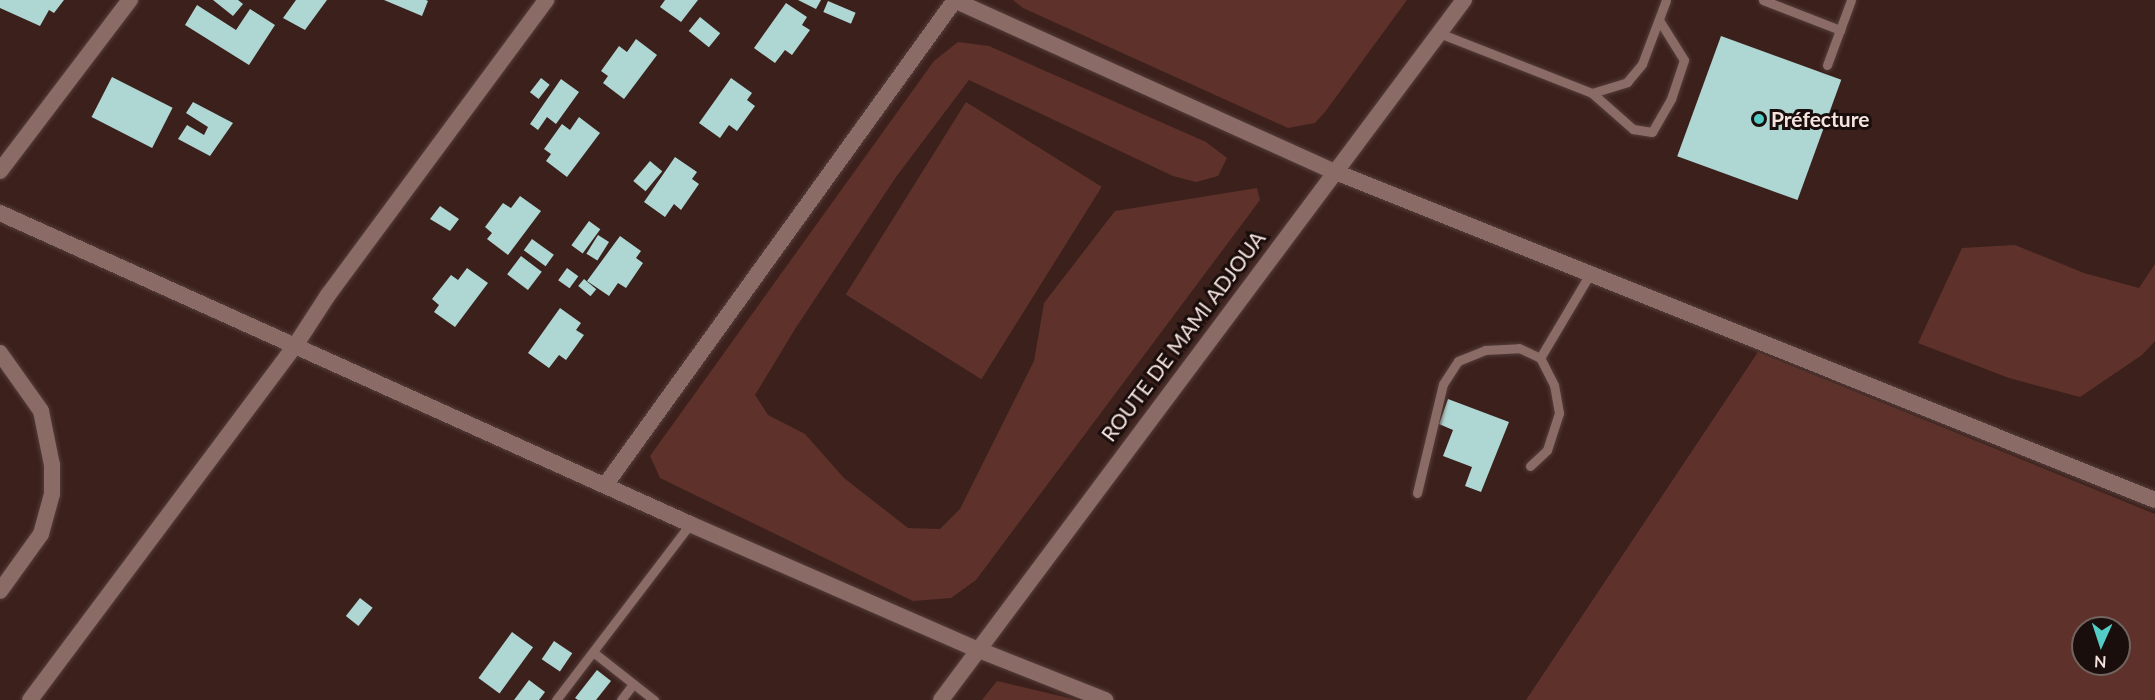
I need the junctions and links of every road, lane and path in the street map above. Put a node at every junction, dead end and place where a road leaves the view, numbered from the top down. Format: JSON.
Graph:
{"nodes":[{"id":1,"x":130,"y":0,"type":"edge"},
{"id":2,"x":546,"y":0,"type":"edge"},
{"id":3,"x":955,"y":0,"type":"edge"},
{"id":4,"x":1464,"y":0,"type":"edge"},
{"id":5,"x":1666,"y":0,"type":"edge"},
{"id":6,"x":1763,"y":0,"type":"edge"},
{"id":7,"x":1851,"y":0,"type":"edge"},
{"id":8,"x":1778,"y":3,"type":"edge"},
{"id":9,"x":1659,"y":20,"type":"junction"},
{"id":10,"x":1840,"y":30,"type":"junction"},
{"id":11,"x":1439,"y":33,"type":"junction"},
{"id":12,"x":1827,"y":65,"type":"dead end"},
{"id":13,"x":1592,"y":93,"type":"junction"},
{"id":14,"x":0,"y":171,"type":"edge"},
{"id":15,"x":1334,"y":171,"type":"junction"},
{"id":16,"x":0,"y":213,"type":"edge"},
{"id":17,"x":1591,"y":272,"type":"junction"},
{"id":18,"x":295,"y":346,"type":"junction"},
{"id":19,"x":0,"y":353,"type":"edge"},
{"id":20,"x":1540,"y":358,"type":"junction"},
{"id":21,"x":1530,"y":466,"type":"dead end"},
{"id":22,"x":606,"y":484,"type":"junction"},
{"id":23,"x":1417,"y":494,"type":"dead end"},
{"id":24,"x":2155,"y":500,"type":"edge"},
{"id":25,"x":690,"y":524,"type":"junction"},
{"id":26,"x":0,"y":591,"type":"edge"},
{"id":27,"x":979,"y":650,"type":"junction"},
{"id":28,"x":593,"y":652,"type":"junction"},
{"id":29,"x":633,"y":684,"type":"junction"},
{"id":30,"x":30,"y":700,"type":"edge"},
{"id":31,"x":556,"y":700,"type":"edge"},
{"id":32,"x":621,"y":700,"type":"edge"},
{"id":33,"x":654,"y":700,"type":"edge"},
{"id":34,"x":941,"y":700,"type":"edge"},
{"id":35,"x":1105,"y":700,"type":"edge"}],
"edges":[{"from":1,"to":14,"type":"street"},
{"from":2,"to":18,"type":"street"},
{"from":3,"to":15,"type":"street"},
{"from":3,"to":22,"type":"street"},
{"from":4,"to":11,"type":"street","name":"ROUTE DE MAMI ADJOUA"},
{"from":5,"to":9,"type":"lane"},
{"from":6,"to":8,"type":"lane"},
{"from":7,"to":10,"type":"lane"},
{"from":8,"to":10,"type":"lane"},
{"from":9,"to":13,"type":"lane"},
{"from":9,"to":13,"type":"lane"},
{"from":10,"to":12,"type":"lane"},
{"from":11,"to":13,"type":"lane"},
{"from":11,"to":15,"type":"street","name":"ROUTE DE MAMI ADJOUA"},
{"from":15,"to":17,"type":"street"},
{"from":15,"to":27,"type":"street","name":"ROUTE DE MAMI ADJOUA"},
{"from":16,"to":18,"type":"street"},
{"from":17,"to":20,"type":"lane"},
{"from":17,"to":24,"type":"street"},
{"from":18,"to":22,"type":"street"},
{"from":18,"to":30,"type":"street"},
{"from":19,"to":26,"type":"street"},
{"from":20,"to":21,"type":"lane"},
{"from":20,"to":23,"type":"lane"},
{"from":22,"to":25,"type":"street"},
{"from":25,"to":27,"type":"street"},
{"from":25,"to":28,"type":"lane"},
{"from":27,"to":34,"type":"street","name":"ROUTE DE MAMI ADJOUA"},
{"from":27,"to":35,"type":"street"},
{"from":28,"to":29,"type":"lane"},
{"from":28,"to":31,"type":"lane"},
{"from":29,"to":32,"type":"lane"},
{"from":29,"to":33,"type":"lane"}]}
